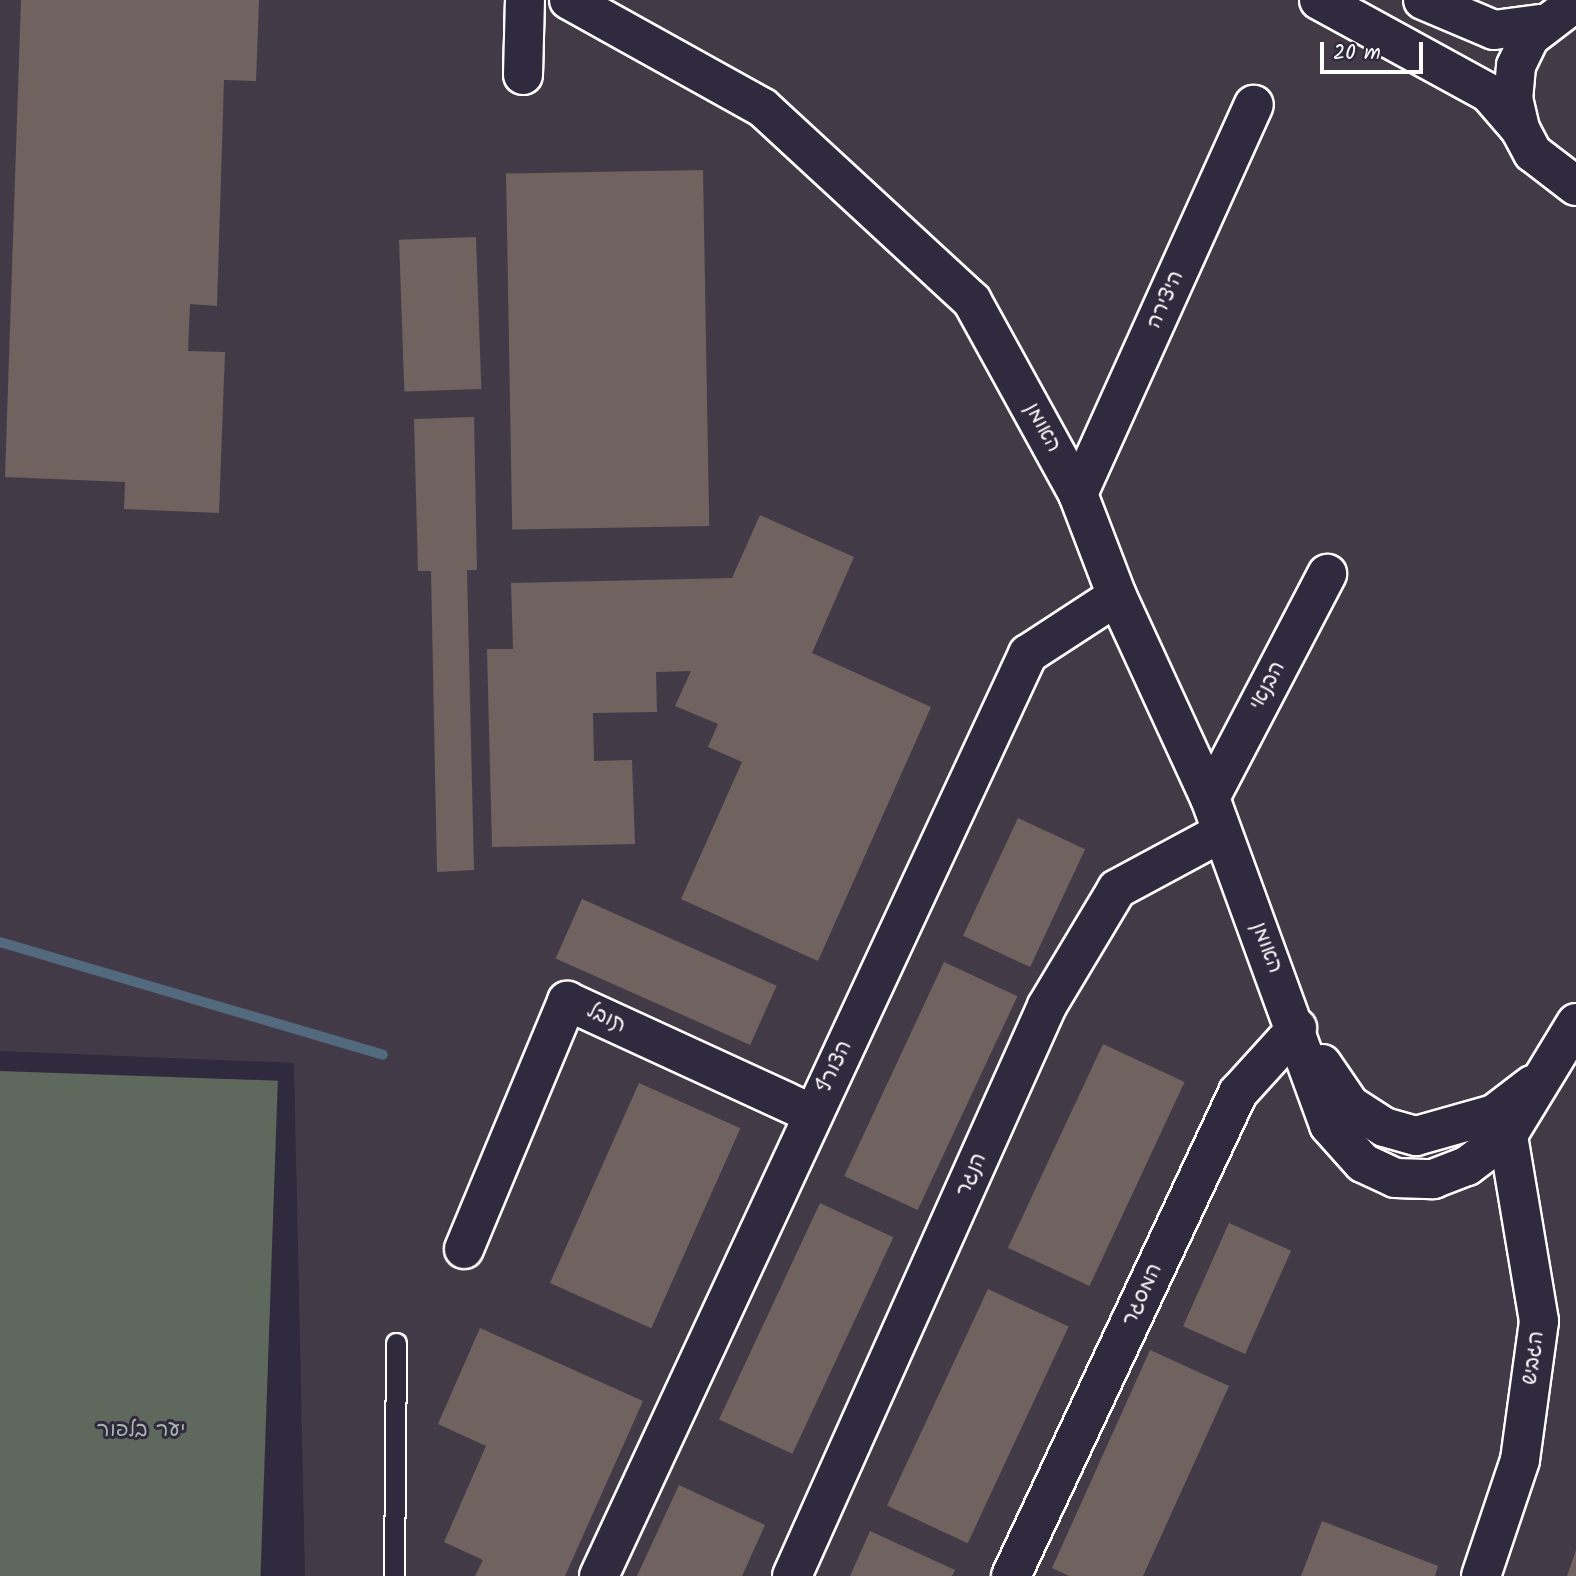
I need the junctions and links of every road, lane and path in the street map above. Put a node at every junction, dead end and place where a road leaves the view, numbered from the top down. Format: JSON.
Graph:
{"nodes":[{"id":1,"x":525,"y":0,"type":"edge"},
{"id":2,"x":569,"y":0,"type":"edge"},
{"id":3,"x":1319,"y":0,"type":"edge"},
{"id":4,"x":1423,"y":0,"type":"edge"},
{"id":5,"x":1576,"y":2,"type":"edge"},
{"id":6,"x":1540,"y":24,"type":"junction"},
{"id":7,"x":523,"y":75,"type":"dead end"},
{"id":8,"x":1254,"y":105,"type":"dead end"},
{"id":9,"x":1520,"y":129,"type":"junction"},
{"id":10,"x":1576,"y":187,"type":"edge"},
{"id":11,"x":1078,"y":494,"type":"junction"},
{"id":12,"x":1327,"y":574,"type":"dead end"},
{"id":13,"x":1117,"y":596,"type":"junction"},
{"id":14,"x":1215,"y":815,"type":"junction"},
{"id":15,"x":1576,"y":1023,"type":"edge"},
{"id":16,"x":1297,"y":1028,"type":"junction"},
{"id":17,"x":1537,"y":1081,"type":"junction"},
{"id":18,"x":813,"y":1114,"type":"junction"},
{"id":19,"x":1508,"y":1135,"type":"junction"},
{"id":20,"x":464,"y":1249,"type":"dead end"},
{"id":21,"x":396,"y":1343,"type":"dead end"},
{"id":22,"x":394,"y":1576,"type":"edge"},
{"id":23,"x":599,"y":1576,"type":"edge"},
{"id":24,"x":792,"y":1576,"type":"edge"},
{"id":25,"x":1011,"y":1576,"type":"edge"},
{"id":26,"x":1481,"y":1576,"type":"edge"}],
"edges":[{"from":1,"to":7,"type":"street"},
{"from":2,"to":11,"type":"street","name":"האומן"},
{"from":3,"to":9,"type":"street"},
{"from":4,"to":6,"type":"street"},
{"from":5,"to":6,"type":"street"},
{"from":6,"to":9,"type":"street"},
{"from":8,"to":11,"type":"street","name":"היצירה"},
{"from":9,"to":10,"type":"street"},
{"from":11,"to":13,"type":"street","name":"האומן"},
{"from":12,"to":14,"type":"street","name":"הבנאי"},
{"from":13,"to":14,"type":"street","name":"האומן"},
{"from":13,"to":18,"type":"street","name":"הצורף"},
{"from":14,"to":16,"type":"street","name":"האומן"},
{"from":14,"to":24,"type":"street","name":"הנגר"},
{"from":15,"to":17,"type":"street"},
{"from":16,"to":17,"type":"street"},
{"from":16,"to":19,"type":"street"},
{"from":16,"to":25,"type":"street","name":"המסגר"},
{"from":17,"to":19,"type":"street"},
{"from":18,"to":20,"type":"street","name":"תובל"},
{"from":18,"to":23,"type":"street","name":"הצורף"},
{"from":19,"to":26,"type":"street","name":"הגביש"},
{"from":21,"to":22,"type":"lane"}]}
